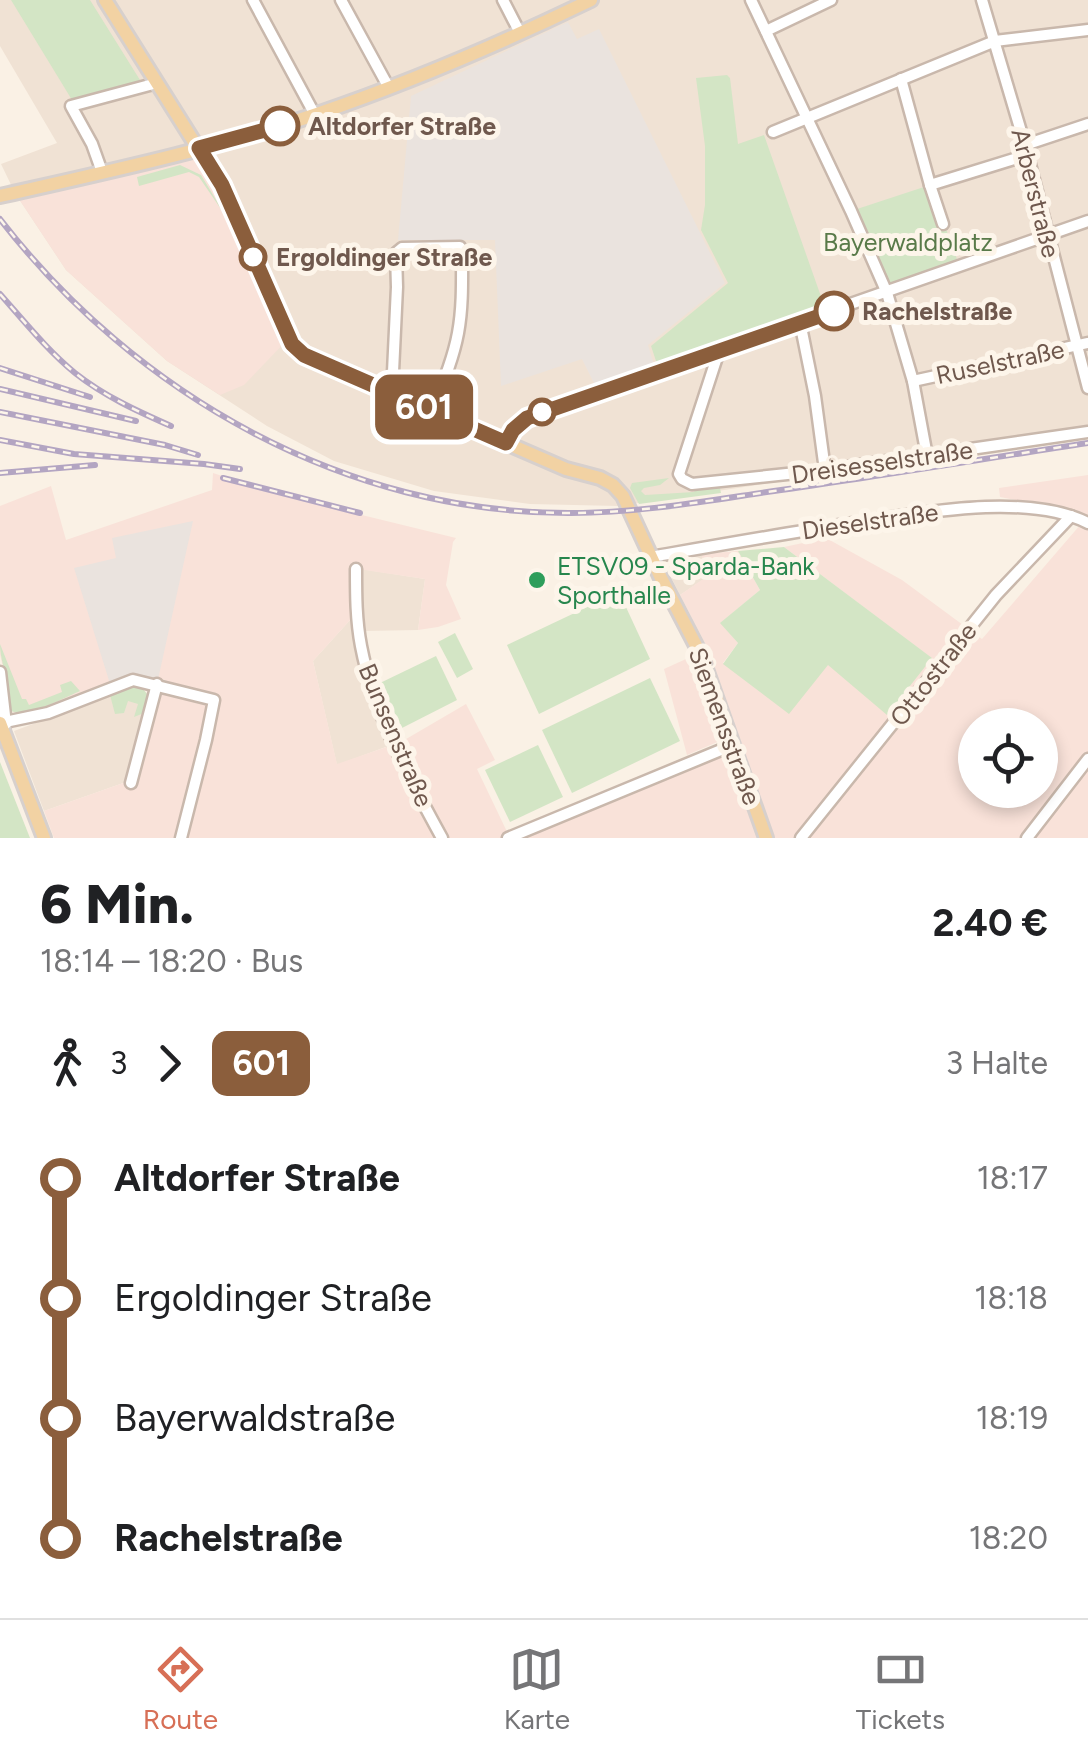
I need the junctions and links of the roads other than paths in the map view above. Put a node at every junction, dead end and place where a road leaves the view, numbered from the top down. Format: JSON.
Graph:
{"nodes":[{"id":1,"x":104,"y":0,"type":"edge"},
{"id":2,"x":253,"y":0,"type":"edge"},
{"id":3,"x":341,"y":0,"type":"edge"},
{"id":4,"x":504,"y":0,"type":"edge"},
{"id":5,"x":592,"y":0,"type":"edge"},
{"id":6,"x":751,"y":0,"type":"edge"},
{"id":7,"x":831,"y":0,"type":"edge"},
{"id":8,"x":982,"y":0,"type":"edge"},
{"id":9,"x":1088,"y":30,"type":"edge"},
{"id":10,"x":766,"y":31,"type":"junction"},
{"id":11,"x":520,"y":33,"type":"junction"},
{"id":12,"x":996,"y":41,"type":"junction"},
{"id":13,"x":901,"y":79,"type":"junction"},
{"id":14,"x":157,"y":82,"type":"junction"},
{"id":15,"x":389,"y":88,"type":"junction"},
{"id":16,"x":315,"y":115,"type":"junction"},
{"id":17,"x":807,"y":117,"type":"junction"},
{"id":18,"x":1088,"y":124,"type":"edge"},
{"id":19,"x":773,"y":132,"type":"dead end"},
{"id":20,"x":199,"y":148,"type":"junction"},
{"id":21,"x":1026,"y":150,"type":"junction"},
{"id":22,"x":102,"y":172,"type":"junction"},
{"id":23,"x":930,"y":185,"type":"junction"},
{"id":24,"x":0,"y":196,"type":"edge"},
{"id":25,"x":1088,"y":222,"type":"edge"},
{"id":26,"x":944,"y":224,"type":"dead end"},
{"id":27,"x":1046,"y":235,"type":"junction"},
{"id":28,"x":887,"y":293,"type":"junction"},
{"id":29,"x":800,"y":322,"type":"junction"},
{"id":30,"x":1082,"y":344,"type":"edge"},
{"id":31,"x":719,"y":350,"type":"junction"},
{"id":32,"x":912,"y":381,"type":"junction"},
{"id":33,"x":1088,"y":388,"type":"edge"},
{"id":34,"x":392,"y":393,"type":"junction"},
{"id":35,"x":432,"y":410,"type":"junction"},
{"id":36,"x":1088,"y":432,"type":"edge"},
{"id":37,"x":506,"y":443,"type":"junction"},
{"id":38,"x":927,"y":456,"type":"junction"},
{"id":39,"x":825,"y":470,"type":"junction"},
{"id":40,"x":1070,"y":516,"type":"junction"},
{"id":41,"x":1088,"y":523,"type":"edge"},
{"id":42,"x":651,"y":557,"type":"junction"},
{"id":43,"x":356,"y":569,"type":"dead end"},
{"id":44,"x":0,"y":672,"type":"edge"},
{"id":45,"x":157,"y":684,"type":"junction"},
{"id":46,"x":3,"y":722,"type":"edge"},
{"id":47,"x":733,"y":745,"type":"junction"},
{"id":48,"x":1088,"y":759,"type":"edge"},
{"id":49,"x":130,"y":783,"type":"dead end"},
{"id":50,"x":767,"y":837,"type":"edge"},
{"id":51,"x":44,"y":838,"type":"edge"},
{"id":52,"x":181,"y":838,"type":"edge"},
{"id":53,"x":442,"y":838,"type":"edge"},
{"id":54,"x":508,"y":838,"type":"edge"},
{"id":55,"x":800,"y":838,"type":"edge"},
{"id":56,"x":1026,"y":838,"type":"edge"}],
"edges":[{"from":1,"to":14,"type":"main road"},
{"from":2,"to":16,"type":"street"},
{"from":3,"to":15,"type":"street"},
{"from":4,"to":11,"type":"street"},
{"from":5,"to":11,"type":"main road"},
{"from":6,"to":10,"type":"street"},
{"from":7,"to":10,"type":"street"},
{"from":8,"to":12,"type":"street","name":"Arberstraße"},
{"from":9,"to":12,"type":"street"},
{"from":10,"to":17,"type":"street"},
{"from":11,"to":15,"type":"main road"},
{"from":12,"to":13,"type":"street"},
{"from":12,"to":21,"type":"street","name":"Arberstraße"},
{"from":13,"to":17,"type":"street"},
{"from":13,"to":23,"type":"street"},
{"from":14,"to":20,"type":"main road"},
{"from":14,"to":22,"type":"street"},
{"from":15,"to":16,"type":"main road"},
{"from":16,"to":20,"type":"main road"},
{"from":17,"to":19,"type":"street"},
{"from":17,"to":28,"type":"street"},
{"from":18,"to":21,"type":"street"},
{"from":20,"to":22,"type":"main road"},
{"from":20,"to":34,"type":"main road"},
{"from":21,"to":23,"type":"street"},
{"from":21,"to":27,"type":"street","name":"Arberstraße"},
{"from":22,"to":24,"type":"main road"},
{"from":23,"to":26,"type":"street"},
{"from":25,"to":27,"type":"street"},
{"from":27,"to":28,"type":"street"},
{"from":27,"to":30,"type":"street","name":"Arberstraße"},
{"from":28,"to":29,"type":"street"},
{"from":28,"to":32,"type":"street"},
{"from":29,"to":31,"type":"street"},
{"from":29,"to":39,"type":"street"},
{"from":30,"to":32,"type":"street","name":"Ruselstraße"},
{"from":30,"to":33,"type":"street","name":"Arberstraße"},
{"from":31,"to":37,"type":"street"},
{"from":31,"to":39,"type":"street","name":"Dreisesselstraße"},
{"from":32,"to":38,"type":"street"},
{"from":34,"to":35,"type":"main road"},
{"from":34,"to":35,"type":"street"},
{"from":35,"to":37,"type":"main road"},
{"from":36,"to":38,"type":"street","name":"Dreisesselstraße"},
{"from":37,"to":42,"type":"main road","name":"Siemensstraße"},
{"from":38,"to":39,"type":"street","name":"Dreisesselstraße"},
{"from":40,"to":41,"type":"street","name":"Dieselstraße"},
{"from":40,"to":42,"type":"street","name":"Dieselstraße"},
{"from":40,"to":55,"type":"street","name":"Ottostraße"},
{"from":42,"to":47,"type":"main road","name":"Siemensstraße"},
{"from":43,"to":53,"type":"street","name":"Bunsenstraße"},
{"from":44,"to":46,"type":"street"},
{"from":45,"to":46,"type":"street"},
{"from":45,"to":49,"type":"street"},
{"from":45,"to":52,"type":"street"},
{"from":46,"to":51,"type":"main road"},
{"from":47,"to":50,"type":"main road","name":"Siemensstraße"},
{"from":47,"to":54,"type":"street"},
{"from":48,"to":56,"type":"street"}]}
